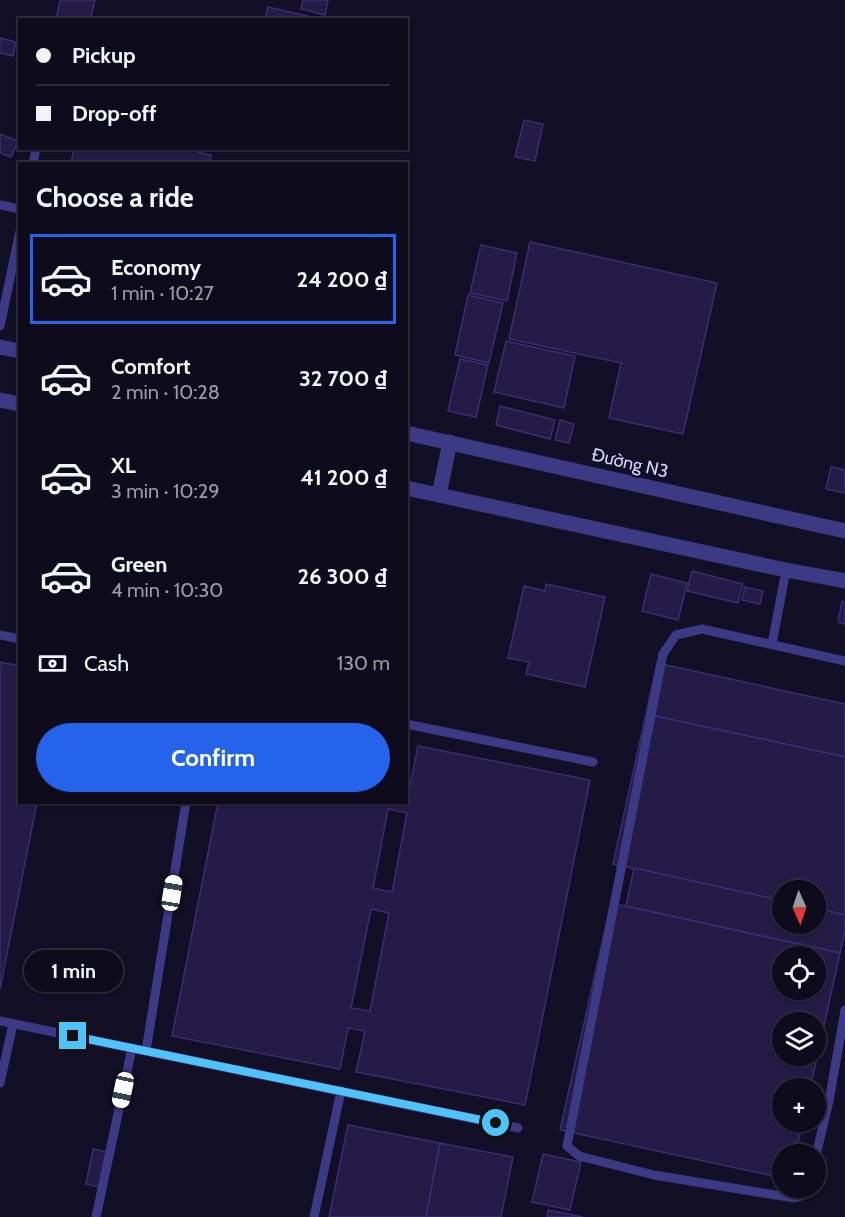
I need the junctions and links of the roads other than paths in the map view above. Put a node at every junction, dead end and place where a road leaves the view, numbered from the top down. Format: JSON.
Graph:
{"nodes":[{"id":1,"x":0,"y":205,"type":"edge"},
{"id":2,"x":18,"y":208,"type":"edge"},
{"id":3,"x":18,"y":240,"type":"edge"},
{"id":4,"x":0,"y":326,"type":"edge"},
{"id":5,"x":0,"y":346,"type":"edge"},
{"id":6,"x":18,"y":350,"type":"edge"},
{"id":7,"x":0,"y":400,"type":"edge"},
{"id":8,"x":18,"y":404,"type":"edge"},
{"id":9,"x":408,"y":433,"type":"edge"},
{"id":10,"x":450,"y":442,"type":"junction"},
{"id":11,"x":408,"y":488,"type":"edge"},
{"id":12,"x":439,"y":495,"type":"junction"},
{"id":13,"x":845,"y":531,"type":"edge"},
{"id":14,"x":786,"y":570,"type":"junction"},
{"id":15,"x":845,"y":581,"type":"edge"},
{"id":16,"x":0,"y":635,"type":"edge"},
{"id":17,"x":18,"y":639,"type":"edge"},
{"id":18,"x":772,"y":644,"type":"junction"},
{"id":19,"x":845,"y":661,"type":"edge"},
{"id":20,"x":408,"y":724,"type":"edge"},
{"id":21,"x":593,"y":762,"type":"dead end"},
{"id":22,"x":186,"y":804,"type":"edge"},
{"id":23,"x":845,"y":1010,"type":"edge"},
{"id":24,"x":0,"y":1021,"type":"edge"},
{"id":25,"x":13,"y":1024,"type":"junction"},
{"id":26,"x":132,"y":1048,"type":"junction"},
{"id":27,"x":146,"y":1051,"type":"junction"},
{"id":28,"x":0,"y":1083,"type":"edge"},
{"id":29,"x":341,"y":1091,"type":"junction"},
{"id":30,"x":518,"y":1128,"type":"dead end"},
{"id":31,"x":819,"y":1144,"type":"edge"},
{"id":32,"x":772,"y":1194,"type":"edge"},
{"id":33,"x":96,"y":1217,"type":"edge"},
{"id":34,"x":314,"y":1217,"type":"edge"}],
"edges":[{"from":1,"to":2,"type":"lane"},
{"from":3,"to":4,"type":"lane"},
{"from":5,"to":6,"type":"street"},
{"from":7,"to":8,"type":"street"},
{"from":9,"to":10,"type":"street","name":"Đường N3"},
{"from":10,"to":12,"type":"street"},
{"from":10,"to":13,"type":"street","name":"Đường N3"},
{"from":11,"to":12,"type":"street"},
{"from":12,"to":14,"type":"street"},
{"from":14,"to":15,"type":"street"},
{"from":14,"to":18,"type":"lane"},
{"from":16,"to":17,"type":"lane"},
{"from":18,"to":19,"type":"lane"},
{"from":18,"to":32,"type":"lane"},
{"from":20,"to":21,"type":"lane"},
{"from":22,"to":27,"type":"lane"},
{"from":23,"to":31,"type":"lane"},
{"from":24,"to":25,"type":"lane"},
{"from":25,"to":26,"type":"lane"},
{"from":25,"to":28,"type":"lane"},
{"from":26,"to":27,"type":"lane"},
{"from":26,"to":33,"type":"lane"},
{"from":27,"to":29,"type":"lane"},
{"from":29,"to":30,"type":"lane"},
{"from":29,"to":34,"type":"lane"}]}
